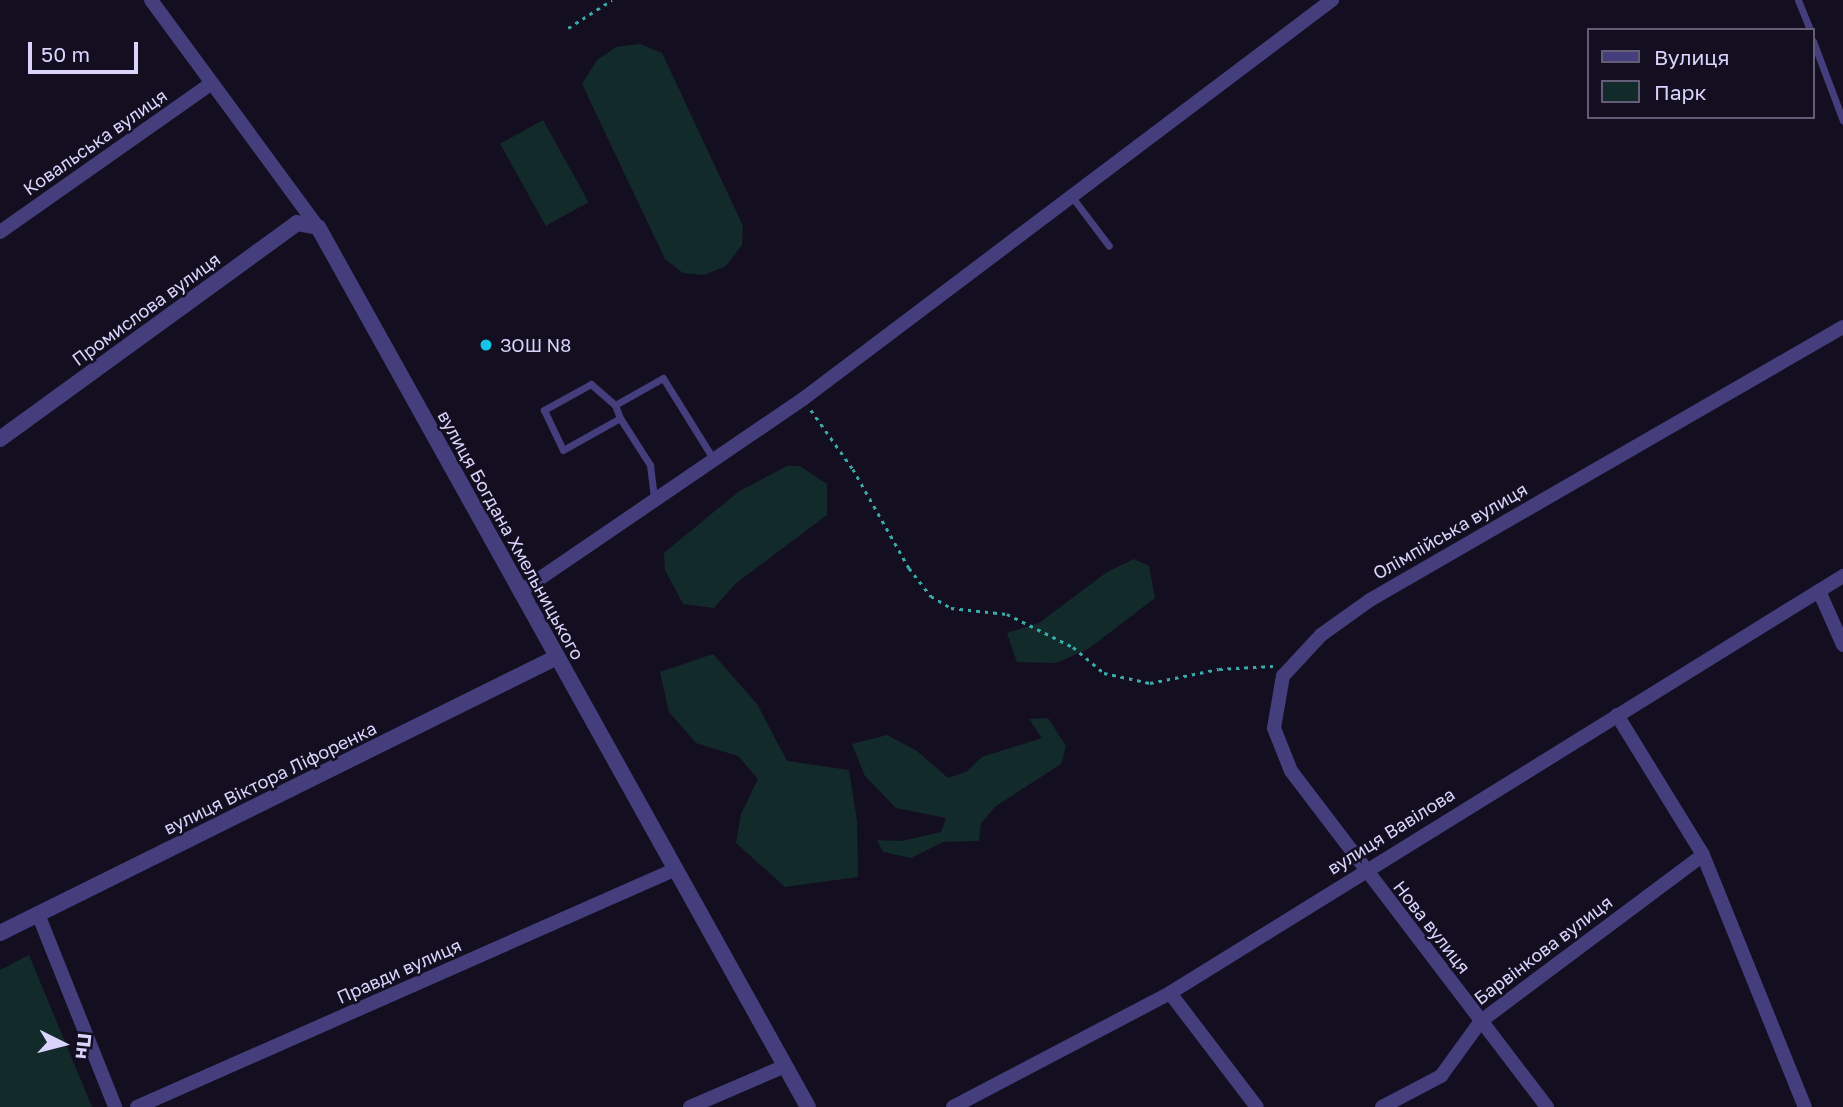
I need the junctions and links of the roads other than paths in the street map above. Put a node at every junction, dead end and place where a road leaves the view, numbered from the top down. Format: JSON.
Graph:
{"nodes":[{"id":1,"x":151,"y":0,"type":"edge"},
{"id":2,"x":1332,"y":0,"type":"edge"},
{"id":3,"x":1798,"y":0,"type":"edge"},
{"id":4,"x":1809,"y":28,"type":"edge"},
{"id":5,"x":1815,"y":46,"type":"edge"},
{"id":6,"x":212,"y":83,"type":"junction"},
{"id":7,"x":1843,"y":121,"type":"edge"},
{"id":8,"x":1072,"y":197,"type":"junction"},
{"id":9,"x":318,"y":227,"type":"junction"},
{"id":10,"x":0,"y":232,"type":"edge"},
{"id":11,"x":1110,"y":246,"type":"dead end"},
{"id":12,"x":1843,"y":327,"type":"edge"},
{"id":13,"x":615,"y":405,"type":"junction"},
{"id":14,"x":620,"y":418,"type":"junction"},
{"id":15,"x":0,"y":439,"type":"edge"},
{"id":16,"x":714,"y":460,"type":"junction"},
{"id":17,"x":654,"y":500,"type":"junction"},
{"id":18,"x":1843,"y":576,"type":"edge"},
{"id":19,"x":1819,"y":591,"type":"junction"},
{"id":20,"x":520,"y":592,"type":"junction"},
{"id":21,"x":1843,"y":645,"type":"edge"},
{"id":22,"x":557,"y":657,"type":"junction"},
{"id":23,"x":1616,"y":715,"type":"junction"},
{"id":24,"x":1703,"y":855,"type":"junction"},
{"id":25,"x":676,"y":869,"type":"junction"},
{"id":26,"x":1364,"y":870,"type":"junction"},
{"id":27,"x":38,"y":914,"type":"junction"},
{"id":28,"x":0,"y":933,"type":"edge"},
{"id":29,"x":1170,"y":993,"type":"junction"},
{"id":30,"x":1481,"y":1021,"type":"junction"},
{"id":31,"x":785,"y":1066,"type":"junction"},
{"id":32,"x":115,"y":1107,"type":"edge"},
{"id":33,"x":137,"y":1107,"type":"edge"},
{"id":34,"x":690,"y":1107,"type":"edge"},
{"id":35,"x":808,"y":1107,"type":"edge"},
{"id":36,"x":953,"y":1107,"type":"edge"},
{"id":37,"x":1257,"y":1107,"type":"edge"},
{"id":38,"x":1382,"y":1107,"type":"edge"},
{"id":39,"x":1547,"y":1107,"type":"edge"},
{"id":40,"x":1805,"y":1107,"type":"edge"}],
"edges":[{"from":1,"to":6,"type":"street","name":"вулиця Богдана Хмельницького"},
{"from":2,"to":8,"type":"street"},
{"from":3,"to":4,"type":"lane"},
{"from":5,"to":7,"type":"lane"},
{"from":6,"to":9,"type":"street","name":"вулиця Богдана Хмельницького"},
{"from":6,"to":10,"type":"street","name":"Ковальська вулиця"},
{"from":8,"to":11,"type":"lane"},
{"from":8,"to":16,"type":"street"},
{"from":9,"to":15,"type":"street","name":"Промислова вулиця"},
{"from":9,"to":20,"type":"street","name":"вулиця Богдана Хмельницького"},
{"from":12,"to":26,"type":"street","name":"Олімпійська вулиця"},
{"from":13,"to":14,"type":"lane"},
{"from":13,"to":14,"type":"lane"},
{"from":13,"to":16,"type":"lane"},
{"from":14,"to":17,"type":"lane"},
{"from":16,"to":17,"type":"street"},
{"from":17,"to":20,"type":"street"},
{"from":18,"to":19,"type":"street","name":"вулиця Вавілова"},
{"from":19,"to":21,"type":"street"},
{"from":19,"to":23,"type":"street","name":"вулиця Вавілова"},
{"from":20,"to":22,"type":"street","name":"вулиця Богдана Хмельницького"},
{"from":22,"to":25,"type":"street","name":"вулиця Богдана Хмельницького"},
{"from":22,"to":27,"type":"street","name":"вулиця Віктора Ліфоренка"},
{"from":23,"to":24,"type":"street"},
{"from":23,"to":26,"type":"street","name":"вулиця Вавілова"},
{"from":24,"to":30,"type":"street","name":"Барвінкова вулиця"},
{"from":24,"to":40,"type":"street"},
{"from":25,"to":31,"type":"street","name":"вулиця Богдана Хмельницького"},
{"from":25,"to":33,"type":"street","name":"Правди вулиця"},
{"from":26,"to":29,"type":"street","name":"вулиця Вавілова"},
{"from":26,"to":30,"type":"street","name":"Нова вулиця"},
{"from":27,"to":28,"type":"street","name":"вулиця Віктора Ліфоренка"},
{"from":27,"to":32,"type":"street"},
{"from":29,"to":36,"type":"street","name":"вулиця Вавілова"},
{"from":29,"to":37,"type":"street"},
{"from":30,"to":38,"type":"street","name":"Барвінкова вулиця"},
{"from":30,"to":39,"type":"street","name":"Нова вулиця"},
{"from":31,"to":34,"type":"street"},
{"from":31,"to":35,"type":"street","name":"вулиця Богдана Хмельницького"}]}
